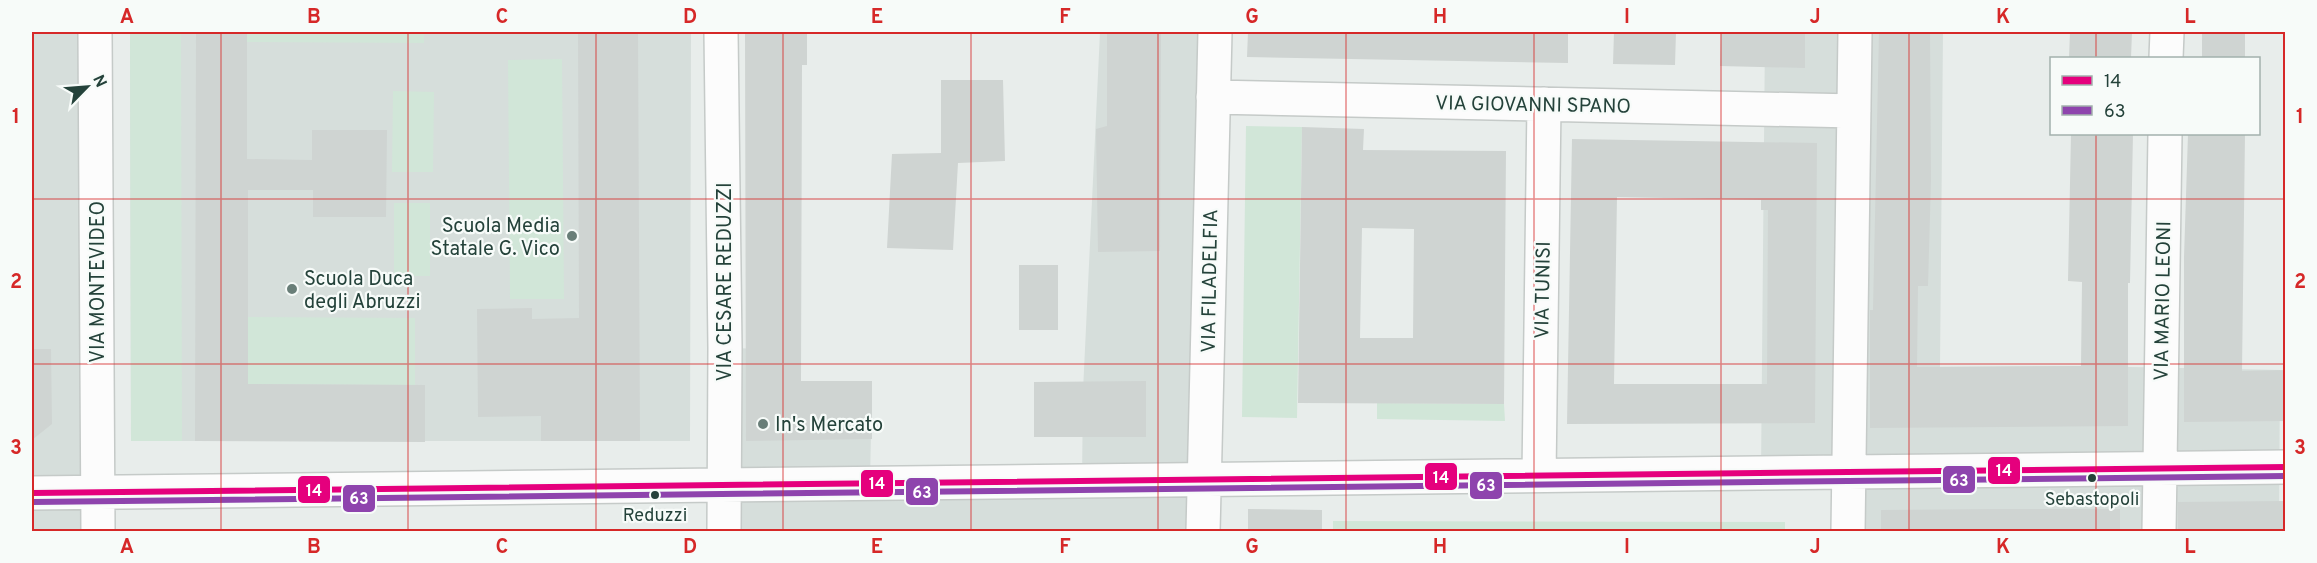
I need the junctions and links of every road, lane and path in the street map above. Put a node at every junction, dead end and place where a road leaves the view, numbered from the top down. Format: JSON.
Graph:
{"nodes":[{"id":1,"x":95,"y":32,"type":"edge"},
{"id":2,"x":721,"y":32,"type":"edge"},
{"id":3,"x":1215,"y":32,"type":"edge"},
{"id":4,"x":1855,"y":32,"type":"edge"},
{"id":5,"x":2167,"y":32,"type":"edge"},
{"id":6,"x":2166,"y":57,"type":"edge"},
{"id":7,"x":1213,"y":97,"type":"junction"},
{"id":8,"x":1544,"y":104,"type":"junction"},
{"id":9,"x":1854,"y":111,"type":"junction"},
{"id":10,"x":2165,"y":135,"type":"edge"},
{"id":11,"x":2286,"y":467,"type":"edge"},
{"id":12,"x":2160,"y":468,"type":"junction"},
{"id":13,"x":1849,"y":472,"type":"junction"},
{"id":14,"x":1539,"y":475,"type":"junction"},
{"id":15,"x":1204,"y":479,"type":"junction"},
{"id":16,"x":724,"y":484,"type":"junction"},
{"id":17,"x":98,"y":491,"type":"junction"},
{"id":18,"x":32,"y":493,"type":"edge"},
{"id":19,"x":99,"y":531,"type":"edge"},
{"id":20,"x":724,"y":531,"type":"edge"},
{"id":21,"x":1203,"y":531,"type":"edge"},
{"id":22,"x":1848,"y":531,"type":"edge"},
{"id":23,"x":2159,"y":531,"type":"edge"}],
"edges":[{"from":1,"to":17,"type":"street","name":"VIA MONTEVIDEO"},
{"from":2,"to":16,"type":"street","name":"VIA CESARE REDUZZI"},
{"from":3,"to":7,"type":"street","name":"VIA FILADELFIA"},
{"from":4,"to":9,"type":"street"},
{"from":5,"to":6,"type":"street"},
{"from":7,"to":8,"type":"street","name":"VIA GIOVANNI SPANO"},
{"from":7,"to":15,"type":"street","name":"VIA FILADELFIA"},
{"from":8,"to":9,"type":"street","name":"VIA GIOVANNI SPANO"},
{"from":8,"to":14,"type":"street","name":"VIA TUNISI"},
{"from":9,"to":13,"type":"street"},
{"from":10,"to":12,"type":"street","name":"VIA MARIO LEONI"},
{"from":11,"to":12,"type":"street"},
{"from":12,"to":13,"type":"street"},
{"from":12,"to":23,"type":"street"},
{"from":13,"to":14,"type":"street"},
{"from":13,"to":22,"type":"street"},
{"from":14,"to":15,"type":"street"},
{"from":15,"to":16,"type":"street"},
{"from":15,"to":21,"type":"street","name":"VIA FILADELFIA"},
{"from":16,"to":17,"type":"street"},
{"from":16,"to":20,"type":"street","name":"VIA CESARE REDUZZI"},
{"from":17,"to":18,"type":"street"},
{"from":17,"to":19,"type":"street","name":"VIA MONTEVIDEO"}]}
